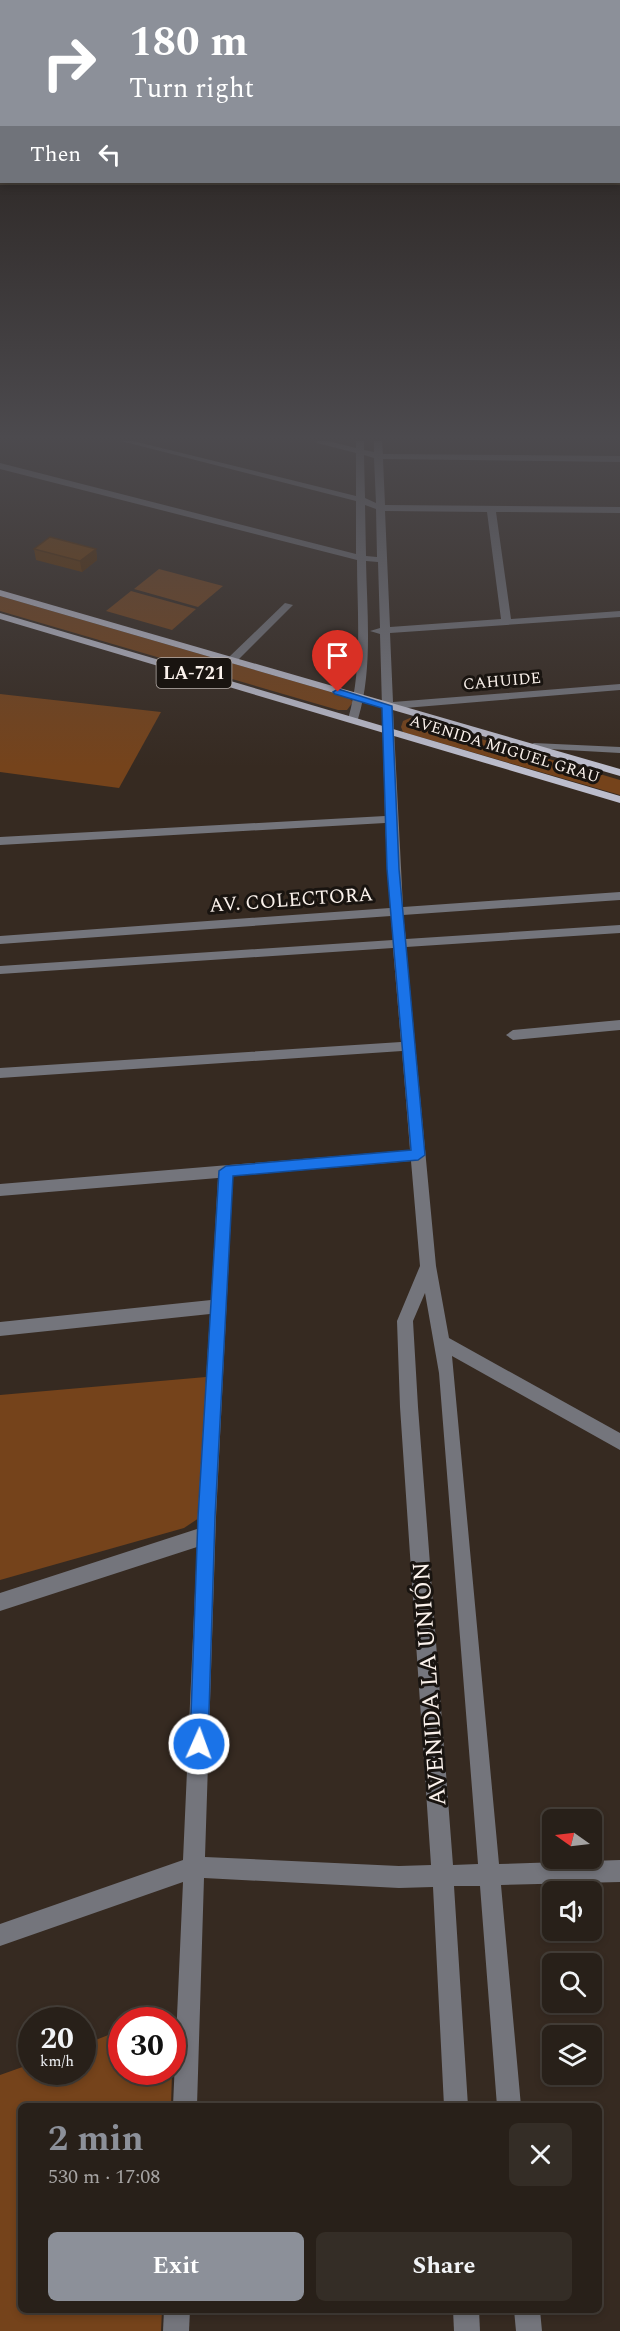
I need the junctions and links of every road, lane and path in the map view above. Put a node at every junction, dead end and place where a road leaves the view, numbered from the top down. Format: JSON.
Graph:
{"nodes":[{"id":1,"x":329,"y":550,"type":"edge"},
{"id":2,"x":361,"y":550,"type":"edge"},
{"id":3,"x":382,"y":550,"type":"edge"},
{"id":4,"x":496,"y":550,"type":"edge"},
{"id":5,"x":361,"y":558,"type":"junction"},
{"id":6,"x":382,"y":560,"type":"junction"},
{"id":7,"x":0,"y":593,"type":"edge"},
{"id":8,"x":288,"y":605,"type":"dead end"},
{"id":9,"x":620,"y":614,"type":"edge"},
{"id":10,"x":0,"y":616,"type":"edge"},
{"id":11,"x":506,"y":622,"type":"junction"},
{"id":12,"x":384,"y":630,"type":"junction"},
{"id":13,"x":362,"y":633,"type":"junction"},
{"id":14,"x":231,"y":661,"type":"junction"},
{"id":15,"x":620,"y":687,"type":"edge"},
{"id":16,"x":359,"y":699,"type":"junction"},
{"id":17,"x":387,"y":706,"type":"junction"},
{"id":18,"x":353,"y":719,"type":"junction"},
{"id":19,"x":388,"y":730,"type":"junction"},
{"id":20,"x":534,"y":746,"type":"junction"},
{"id":21,"x":620,"y":750,"type":"edge"},
{"id":22,"x":620,"y":773,"type":"edge"},
{"id":23,"x":620,"y":800,"type":"edge"},
{"id":24,"x":391,"y":819,"type":"junction"},
{"id":25,"x":0,"y":841,"type":"edge"},
{"id":26,"x":620,"y":896,"type":"edge"},
{"id":27,"x":397,"y":911,"type":"junction"},
{"id":28,"x":620,"y":929,"type":"edge"},
{"id":29,"x":0,"y":940,"type":"edge"},
{"id":30,"x":399,"y":944,"type":"junction"},
{"id":31,"x":0,"y":970,"type":"edge"},
{"id":32,"x":620,"y":1025,"type":"edge"},
{"id":33,"x":513,"y":1035,"type":"dead end"},
{"id":34,"x":408,"y":1046,"type":"junction"},
{"id":35,"x":0,"y":1073,"type":"edge"},
{"id":36,"x":418,"y":1155,"type":"junction"},
{"id":37,"x":226,"y":1171,"type":"junction"},
{"id":38,"x":0,"y":1190,"type":"edge"},
{"id":39,"x":428,"y":1266,"type":"junction"},
{"id":40,"x":218,"y":1306,"type":"junction"},
{"id":41,"x":0,"y":1329,"type":"edge"},
{"id":42,"x":442,"y":1342,"type":"junction"},
{"id":43,"x":620,"y":1442,"type":"edge"},
{"id":44,"x":206,"y":1535,"type":"junction"},
{"id":45,"x":0,"y":1602,"type":"edge"},
{"id":46,"x":195,"y":1868,"type":"junction"},
{"id":47,"x":620,"y":1871,"type":"edge"},
{"id":48,"x":489,"y":1876,"type":"junction"},
{"id":49,"x":443,"y":1877,"type":"junction"},
{"id":50,"x":0,"y":1935,"type":"edge"},
{"id":51,"x":185,"y":2103,"type":"edge"},
{"id":52,"x":456,"y":2103,"type":"edge"},
{"id":53,"x":509,"y":2103,"type":"edge"},
{"id":54,"x":177,"y":2313,"type":"edge"},
{"id":55,"x":466,"y":2313,"type":"edge"},
{"id":56,"x":527,"y":2313,"type":"edge"},
{"id":57,"x":176,"y":2331,"type":"edge"},
{"id":58,"x":467,"y":2331,"type":"edge"},
{"id":59,"x":528,"y":2331,"type":"edge"}],
"edges":[{"from":1,"to":5,"type":"street"},
{"from":2,"to":5,"type":"street"},
{"from":3,"to":6,"type":"street","name":"AVENIDA LA UNIÓN"},
{"from":4,"to":11,"type":"street"},
{"from":5,"to":6,"type":"street"},
{"from":5,"to":13,"type":"street"},
{"from":6,"to":12,"type":"street","name":"AVENIDA LA UNIÓN"},
{"from":7,"to":14,"type":"main road","name":"AVENIDA MIGUEL GRAU","number":"LA-721"},
{"from":8,"to":14,"type":"street"},
{"from":9,"to":11,"type":"street"},
{"from":10,"to":18,"type":"main road","name":"AVENIDA MIGUEL GRAU","number":"LA-721"},
{"from":11,"to":12,"type":"street"},
{"from":12,"to":13,"type":"street"},
{"from":12,"to":17,"type":"street","name":"AVENIDA LA UNIÓN"},
{"from":13,"to":16,"type":"street"},
{"from":14,"to":16,"type":"main road","name":"AVENIDA MIGUEL GRAU","number":"LA-721"},
{"from":15,"to":17,"type":"street","name":"CAHUIDE"},
{"from":16,"to":17,"type":"main road","name":"AVENIDA MIGUEL GRAU","number":"LA-721"},
{"from":16,"to":18,"type":"street"},
{"from":17,"to":19,"type":"street","name":"AVENIDA LA UNIÓN"},
{"from":17,"to":20,"type":"main road","name":"AVENIDA MIGUEL GRAU","number":"LA-721"},
{"from":18,"to":19,"type":"main road","name":"AVENIDA MIGUEL GRAU","number":"LA-721"},
{"from":19,"to":23,"type":"main road","name":"AVENIDA MIGUEL GRAU","number":"LA-721"},
{"from":19,"to":24,"type":"street","name":"AVENIDA LA UNIÓN"},
{"from":20,"to":21,"type":"street"},
{"from":20,"to":22,"type":"main road","name":"AVENIDA MIGUEL GRAU","number":"LA-721"},
{"from":24,"to":25,"type":"street"},
{"from":24,"to":27,"type":"street","name":"AVENIDA LA UNIÓN"},
{"from":26,"to":27,"type":"street","name":"AV. COLECTORA"},
{"from":27,"to":29,"type":"street","name":"AV. COLECTORA"},
{"from":27,"to":30,"type":"street","name":"AVENIDA LA UNIÓN"},
{"from":28,"to":30,"type":"street"},
{"from":30,"to":31,"type":"street"},
{"from":30,"to":34,"type":"street","name":"AVENIDA LA UNIÓN"},
{"from":32,"to":33,"type":"street"},
{"from":34,"to":35,"type":"street"},
{"from":34,"to":36,"type":"street","name":"AVENIDA LA UNIÓN"},
{"from":36,"to":37,"type":"street"},
{"from":36,"to":39,"type":"street","name":"AVENIDA LA UNIÓN"},
{"from":37,"to":38,"type":"street"},
{"from":37,"to":40,"type":"street"},
{"from":39,"to":42,"type":"street","name":"AVENIDA LA UNIÓN"},
{"from":39,"to":49,"type":"street","name":"AVENIDA LA UNIÓN"},
{"from":40,"to":41,"type":"street"},
{"from":40,"to":44,"type":"street"},
{"from":42,"to":43,"type":"street"},
{"from":42,"to":48,"type":"street","name":"AVENIDA LA UNIÓN"},
{"from":44,"to":45,"type":"street"},
{"from":44,"to":46,"type":"street"},
{"from":46,"to":49,"type":"street"},
{"from":46,"to":50,"type":"street"},
{"from":46,"to":51,"type":"street"},
{"from":47,"to":48,"type":"street"},
{"from":48,"to":49,"type":"street"},
{"from":48,"to":53,"type":"street","name":"AVENIDA LA UNIÓN"},
{"from":49,"to":52,"type":"street","name":"AVENIDA LA UNIÓN"},
{"from":54,"to":57,"type":"street"},
{"from":55,"to":58,"type":"street"},
{"from":56,"to":59,"type":"street"}]}
